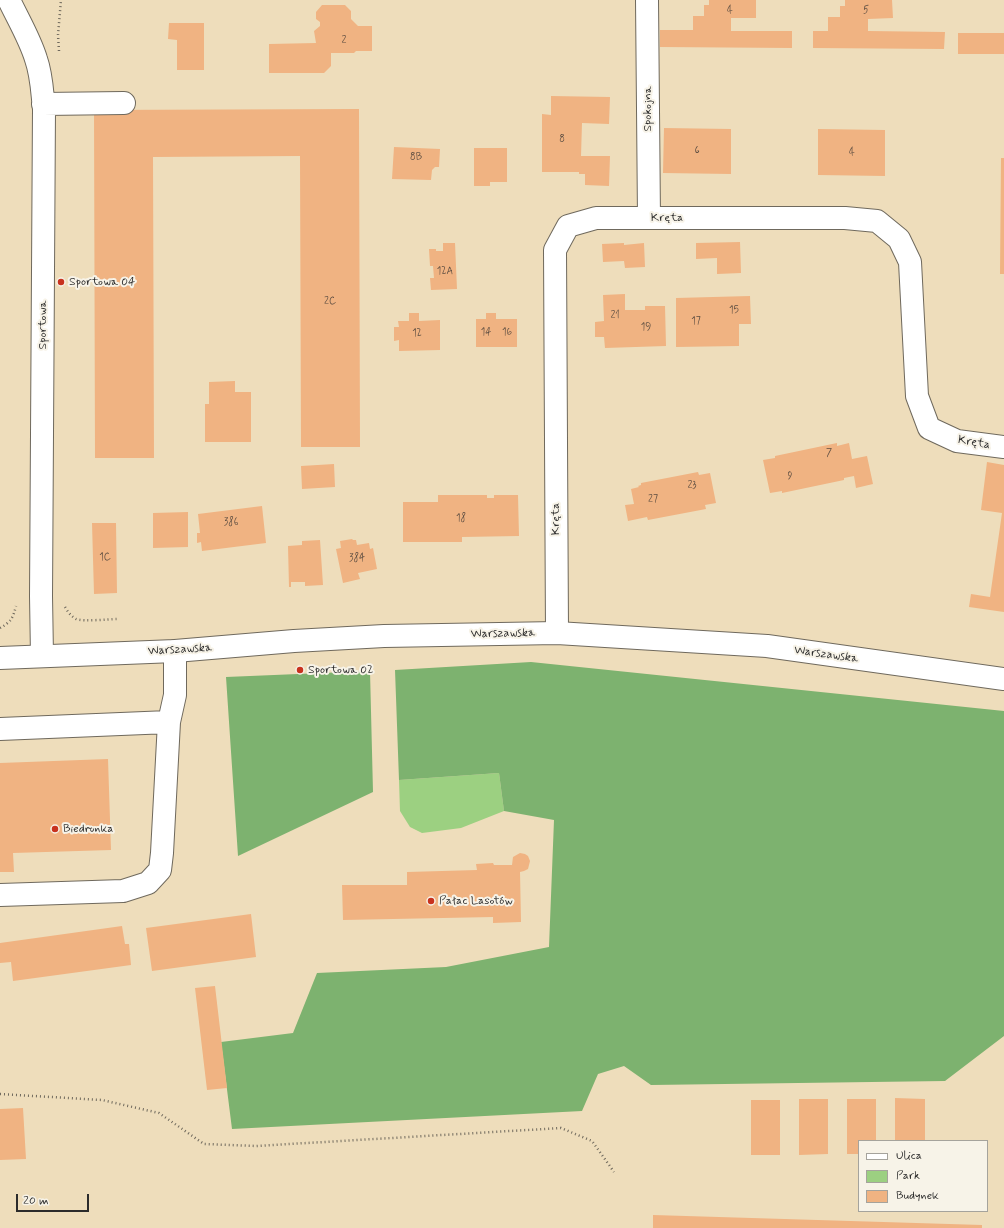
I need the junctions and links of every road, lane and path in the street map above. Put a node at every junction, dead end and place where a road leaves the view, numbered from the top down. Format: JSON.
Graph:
{"nodes":[{"id":1,"x":9,"y":0,"type":"edge"},
{"id":2,"x":647,"y":0,"type":"edge"},
{"id":3,"x":124,"y":103,"type":"dead end"},
{"id":4,"x":43,"y":104,"type":"junction"},
{"id":5,"x":649,"y":218,"type":"junction"},
{"id":6,"x":1004,"y":447,"type":"edge"},
{"id":7,"x":16,"y":605,"type":"dead end"},
{"id":8,"x":0,"y":628,"type":"edge"},
{"id":9,"x":557,"y":633,"type":"junction"},
{"id":10,"x":175,"y":651,"type":"junction"},
{"id":11,"x":42,"y":656,"type":"junction"},
{"id":12,"x":0,"y":658,"type":"edge"},
{"id":13,"x":1004,"y":680,"type":"edge"},
{"id":14,"x":169,"y":722,"type":"junction"},
{"id":15,"x":0,"y":729,"type":"edge"},
{"id":16,"x":0,"y":895,"type":"edge"},
{"id":17,"x":0,"y":1094,"type":"edge"},
{"id":18,"x":614,"y":1172,"type":"dead end"}],
"edges":[{"from":1,"to":4,"type":"street","name":"Sportowa"},
{"from":2,"to":5,"type":"street","name":"Spokojna"},
{"from":3,"to":4,"type":"street"},
{"from":4,"to":11,"type":"street","name":"Sportowa"},
{"from":5,"to":6,"type":"street","name":"Kręta"},
{"from":5,"to":9,"type":"street","name":"Kręta"},
{"from":7,"to":8,"type":"path"},
{"from":9,"to":10,"type":"street","name":"Warszawska"},
{"from":9,"to":13,"type":"street","name":"Warszawska"},
{"from":10,"to":11,"type":"street","name":"Warszawska"},
{"from":10,"to":14,"type":"street"},
{"from":11,"to":12,"type":"street","name":"Warszawska"},
{"from":14,"to":15,"type":"street"},
{"from":14,"to":16,"type":"street"},
{"from":17,"to":18,"type":"path"}]}
